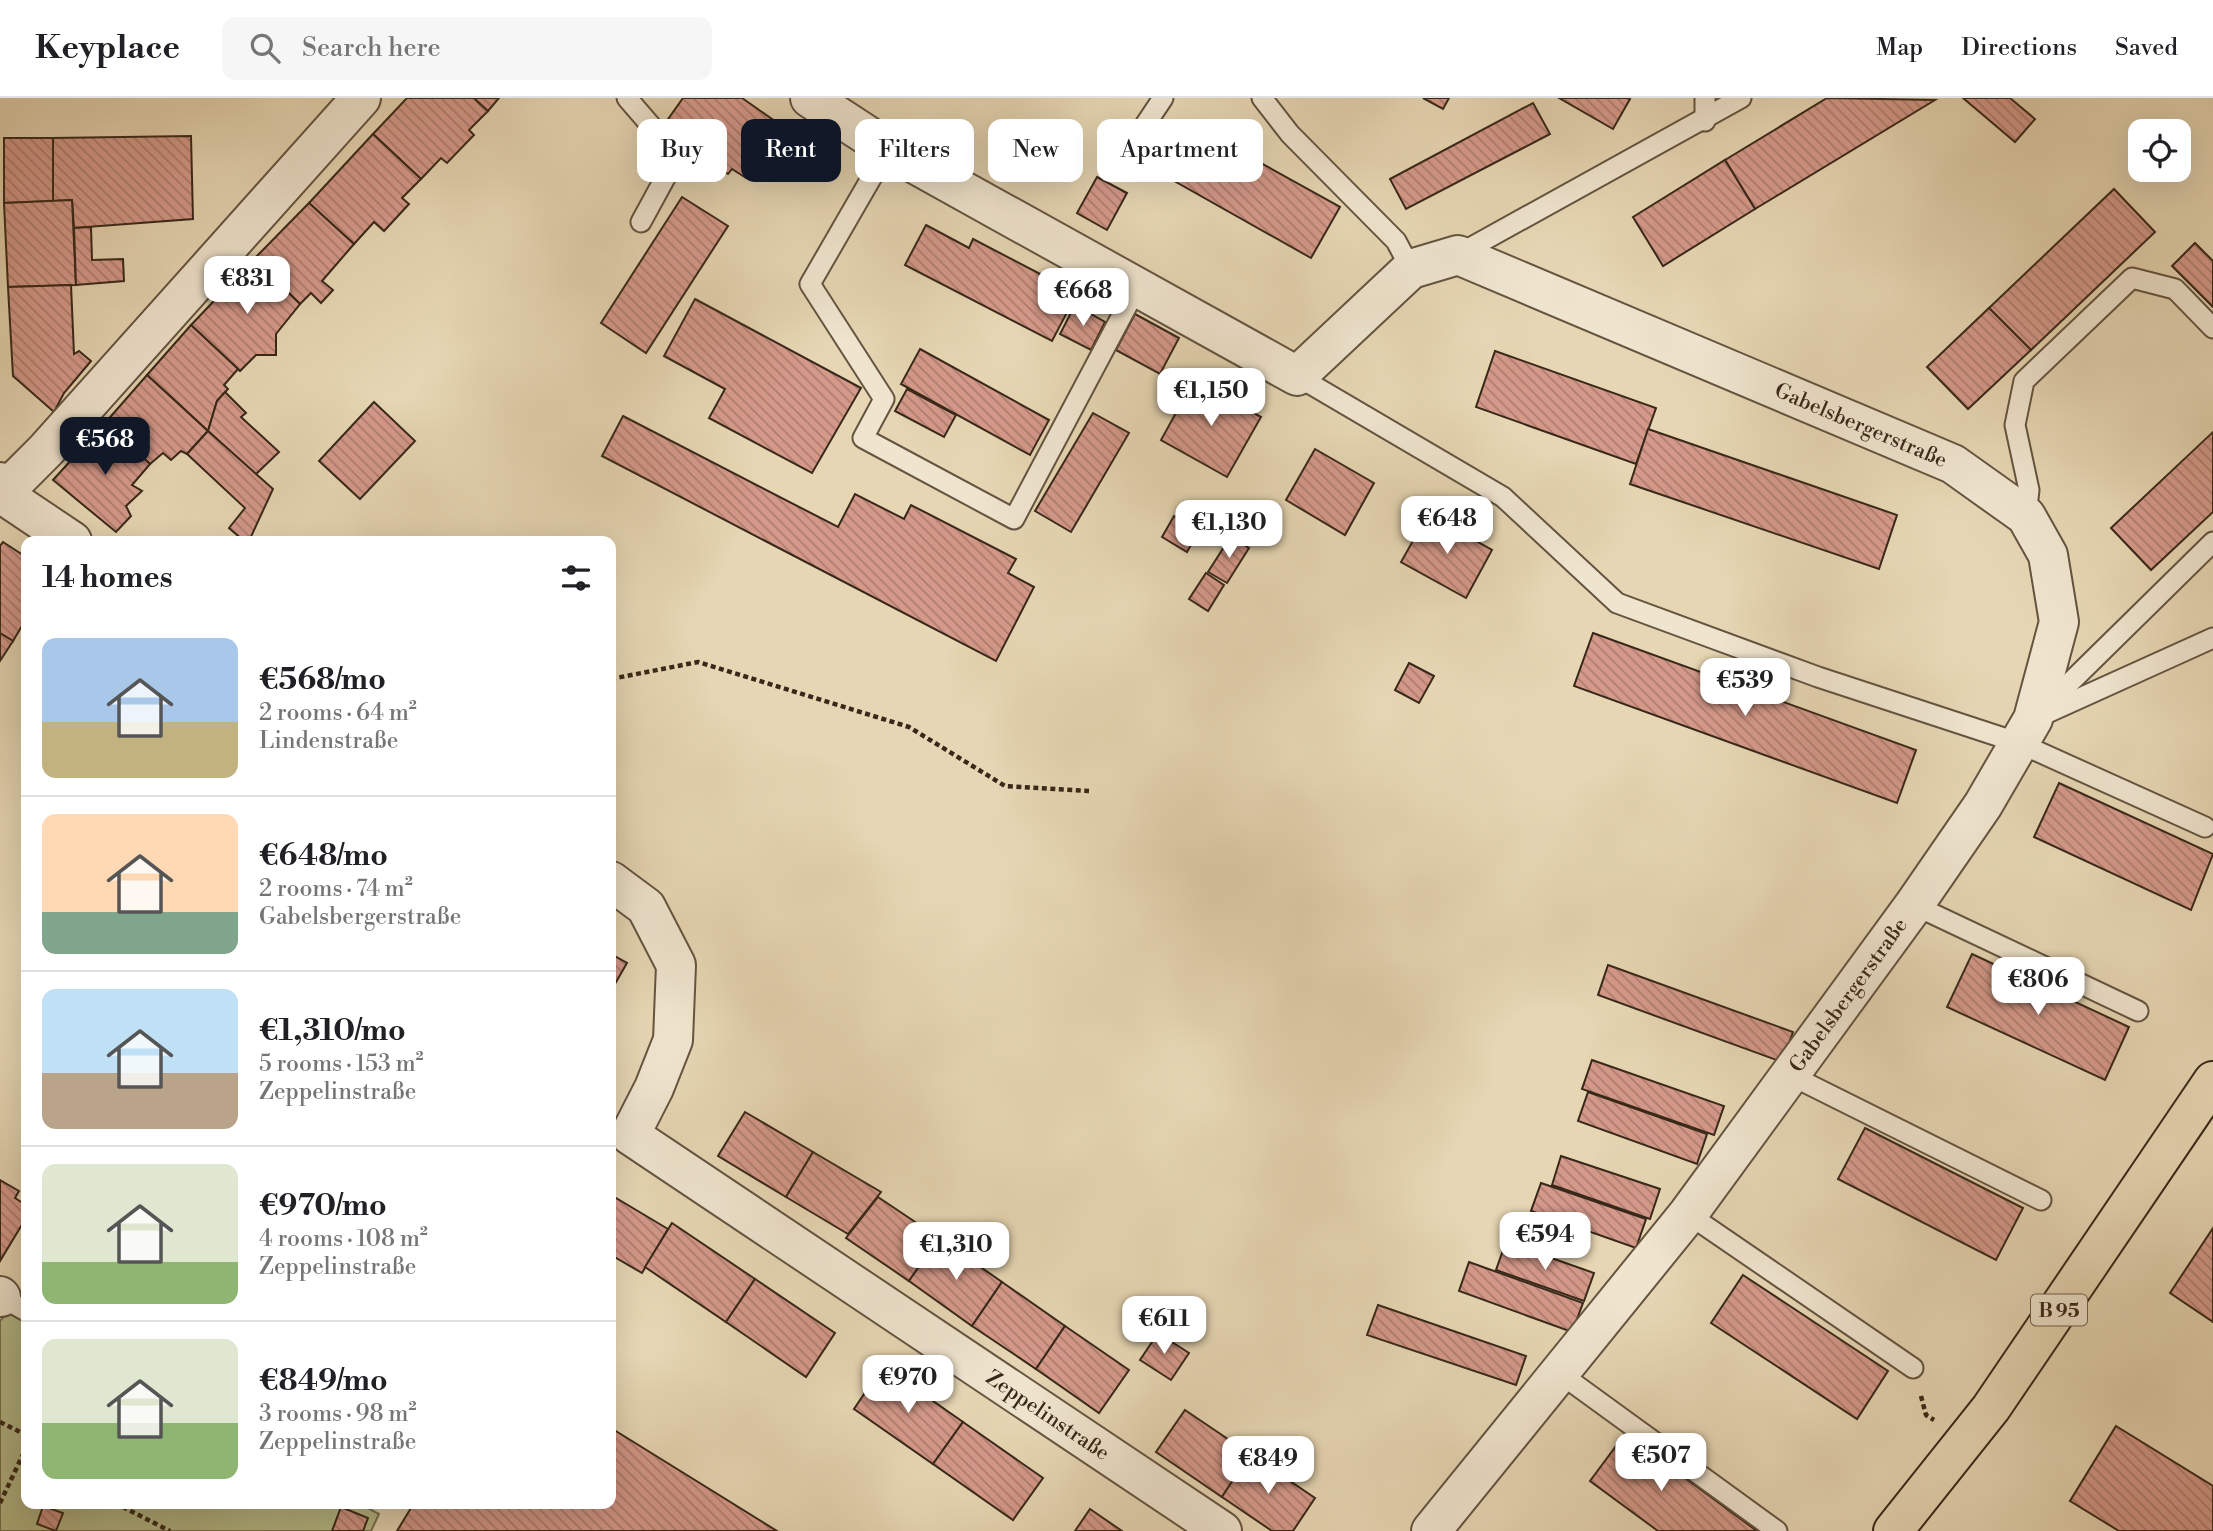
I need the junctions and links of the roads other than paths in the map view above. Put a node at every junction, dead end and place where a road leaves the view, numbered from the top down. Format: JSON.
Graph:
{"nodes":[{"id":1,"x":361,"y":98,"type":"edge"},
{"id":2,"x":627,"y":98,"type":"edge"},
{"id":3,"x":810,"y":98,"type":"edge"},
{"id":4,"x":1163,"y":98,"type":"edge"},
{"id":5,"x":1262,"y":98,"type":"edge"},
{"id":6,"x":1705,"y":98,"type":"edge"},
{"id":7,"x":1741,"y":98,"type":"edge"},
{"id":8,"x":331,"y":114,"type":"edge"},
{"id":9,"x":1149,"y":119,"type":"edge"},
{"id":10,"x":1704,"y":121,"type":"junction"},
{"id":11,"x":855,"y":127,"type":"edge"},
{"id":12,"x":869,"y":182,"type":"edge"},
{"id":13,"x":948,"y":182,"type":"edge"},
{"id":14,"x":641,"y":222,"type":"dead end"},
{"id":15,"x":1458,"y":255,"type":"junction"},
{"id":16,"x":1411,"y":269,"type":"junction"},
{"id":17,"x":1137,"y":287,"type":"junction"},
{"id":18,"x":2213,"y":328,"type":"edge"},
{"id":19,"x":1297,"y":376,"type":"junction"},
{"id":20,"x":1,"y":491,"type":"edge"},
{"id":21,"x":2026,"y":516,"type":"junction"},
{"id":22,"x":65,"y":536,"type":"edge"},
{"id":23,"x":2213,"y":542,"type":"edge"},
{"id":24,"x":2213,"y":638,"type":"edge"},
{"id":25,"x":2026,"y":731,"type":"junction"},
{"id":26,"x":2205,"y":827,"type":"dead end"},
{"id":27,"x":616,"y":885,"type":"edge"},
{"id":28,"x":1914,"y":905,"type":"junction"},
{"id":29,"x":2138,"y":1011,"type":"dead end"},
{"id":30,"x":1790,"y":1075,"type":"junction"},
{"id":31,"x":2213,"y":1081,"type":"edge"},
{"id":32,"x":620,"y":1129,"type":"edge"},
{"id":33,"x":2041,"y":1200,"type":"dead end"},
{"id":34,"x":1688,"y":1214,"type":"junction"},
{"id":35,"x":1913,"y":1368,"type":"dead end"},
{"id":36,"x":1558,"y":1372,"type":"junction"},
{"id":37,"x":1222,"y":1531,"type":"edge"},
{"id":38,"x":1431,"y":1531,"type":"edge"},
{"id":39,"x":1777,"y":1531,"type":"edge"},
{"id":40,"x":1893,"y":1531,"type":"edge"}],
"edges":[{"from":1,"to":8,"type":"street"},
{"from":2,"to":14,"type":"lane"},
{"from":3,"to":11,"type":"street"},
{"from":4,"to":9,"type":"lane"},
{"from":5,"to":16,"type":"lane"},
{"from":6,"to":10,"type":"lane"},
{"from":7,"to":10,"type":"lane"},
{"from":8,"to":20,"type":"street"},
{"from":10,"to":15,"type":"lane"},
{"from":12,"to":17,"type":"lane"},
{"from":13,"to":17,"type":"street"},
{"from":15,"to":16,"type":"street"},
{"from":15,"to":21,"type":"street","name":"Gabelsbergerstraße"},
{"from":16,"to":19,"type":"street"},
{"from":17,"to":19,"type":"street"},
{"from":18,"to":21,"type":"lane"},
{"from":19,"to":25,"type":"lane"},
{"from":20,"to":22,"type":"street"},
{"from":21,"to":25,"type":"street","name":"Gabelsbergerstraße"},
{"from":23,"to":25,"type":"lane"},
{"from":24,"to":25,"type":"lane"},
{"from":25,"to":26,"type":"lane"},
{"from":25,"to":28,"type":"street","name":"Gabelsbergerstraße"},
{"from":27,"to":32,"type":"street","name":"Zeppelinstraße"},
{"from":28,"to":29,"type":"lane"},
{"from":28,"to":30,"type":"street","name":"Gabelsbergerstraße"},
{"from":30,"to":33,"type":"lane"},
{"from":30,"to":34,"type":"street","name":"Gabelsbergerstraße"},
{"from":31,"to":40,"type":"main road","number":"B 95"},
{"from":32,"to":37,"type":"street","name":"Zeppelinstraße"},
{"from":34,"to":35,"type":"lane"},
{"from":34,"to":36,"type":"street","name":"Gabelsbergerstraße"},
{"from":36,"to":38,"type":"street","name":"Gabelsbergerstraße"},
{"from":36,"to":39,"type":"lane"}]}
